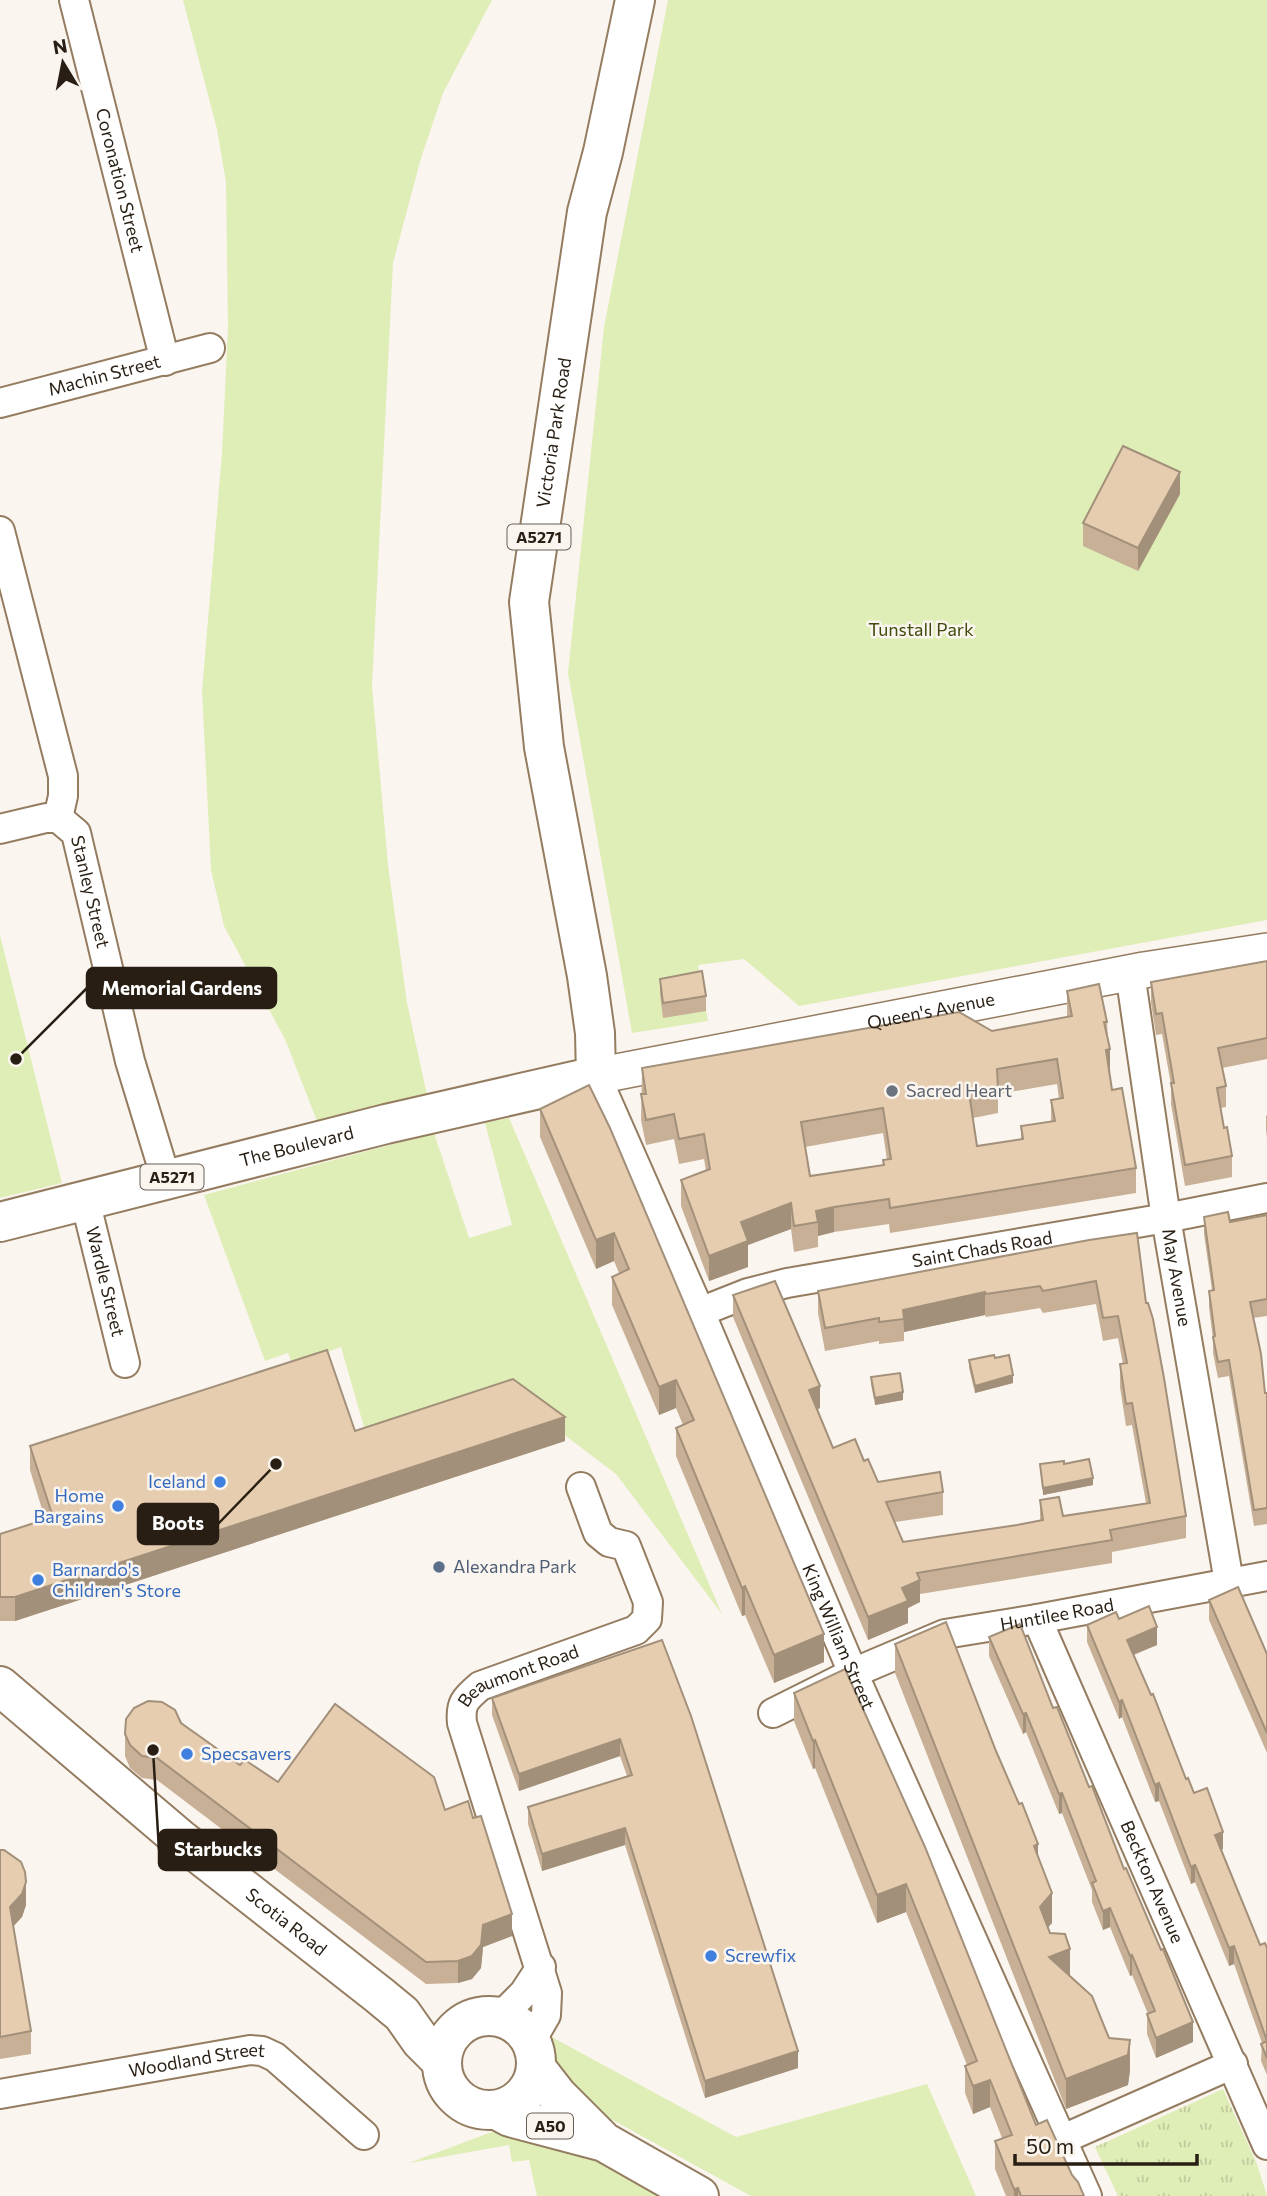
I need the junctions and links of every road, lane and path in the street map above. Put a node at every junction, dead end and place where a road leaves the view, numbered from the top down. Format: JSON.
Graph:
{"nodes":[{"id":1,"x":74,"y":0,"type":"edge"},
{"id":2,"x":635,"y":0,"type":"edge"},
{"id":3,"x":210,"y":348,"type":"dead end"},
{"id":4,"x":165,"y":361,"type":"junction"},
{"id":5,"x":0,"y":403,"type":"edge"},
{"id":6,"x":0,"y":531,"type":"edge"},
{"id":7,"x":9,"y":609,"type":"edge"},
{"id":8,"x":58,"y":818,"type":"junction"},
{"id":9,"x":0,"y":829,"type":"edge"},
{"id":10,"x":1267,"y":951,"type":"edge"},
{"id":11,"x":1130,"y":973,"type":"junction"},
{"id":12,"x":596,"y":1076,"type":"junction"},
{"id":13,"x":166,"y":1179,"type":"junction"},
{"id":14,"x":1267,"y":1198,"type":"edge"},
{"id":15,"x":85,"y":1200,"type":"junction"},
{"id":16,"x":1166,"y":1218,"type":"junction"},
{"id":17,"x":0,"y":1222,"type":"edge"},
{"id":18,"x":700,"y":1312,"type":"junction"},
{"id":19,"x":125,"y":1363,"type":"dead end"},
{"id":20,"x":581,"y":1487,"type":"dead end"},
{"id":21,"x":1229,"y":1582,"type":"junction"},
{"id":22,"x":1264,"y":1584,"type":"edge"},
{"id":23,"x":1038,"y":1619,"type":"junction"},
{"id":24,"x":853,"y":1673,"type":"junction"},
{"id":25,"x":0,"y":1686,"type":"edge"},
{"id":26,"x":773,"y":1713,"type":"dead end"},
{"id":27,"x":541,"y":1967,"type":"junction"},
{"id":28,"x":379,"y":1995,"type":"junction"},
{"id":29,"x":492,"y":2016,"type":"junction"},
{"id":30,"x":533,"y":2055,"type":"junction"},
{"id":31,"x":441,"y":2061,"type":"junction"},
{"id":32,"x":1233,"y":2064,"type":"junction"},
{"id":33,"x":0,"y":2094,"type":"edge"},
{"id":34,"x":497,"y":2110,"type":"junction"},
{"id":35,"x":364,"y":2135,"type":"dead end"},
{"id":36,"x":1063,"y":2140,"type":"junction"},
{"id":37,"x":604,"y":2142,"type":"junction"},
{"id":38,"x":1267,"y":2145,"type":"edge"},
{"id":39,"x":699,"y":2196,"type":"edge"},
{"id":40,"x":1087,"y":2196,"type":"edge"}],
"edges":[{"from":1,"to":4,"type":"street","name":"Coronation Street"},
{"from":2,"to":12,"type":"main road","name":"Victoria Park Road","number":"A5271"},
{"from":3,"to":4,"type":"street","name":"Machin Street"},
{"from":4,"to":5,"type":"street","name":"Machin Street"},
{"from":6,"to":7,"type":"street","name":"Stanley Street"},
{"from":7,"to":8,"type":"street","name":"Stanley Street"},
{"from":8,"to":9,"type":"street"},
{"from":8,"to":13,"type":"street","name":"Stanley Street"},
{"from":10,"to":11,"type":"street","name":"Queen's Avenue"},
{"from":11,"to":12,"type":"street","name":"Queen's Avenue"},
{"from":11,"to":16,"type":"street","name":"May Avenue"},
{"from":12,"to":13,"type":"main road","name":"The Boulevard","number":"A5271"},
{"from":12,"to":18,"type":"street","name":"King William Street"},
{"from":13,"to":15,"type":"main road","name":"The Boulevard","number":"A5271"},
{"from":14,"to":16,"type":"street","name":"Saint Chads Road"},
{"from":15,"to":17,"type":"main road","name":"The Boulevard","number":"A5271"},
{"from":15,"to":19,"type":"street","name":"Wardle Street"},
{"from":16,"to":18,"type":"street","name":"Saint Chads Road"},
{"from":16,"to":21,"type":"street","name":"May Avenue"},
{"from":18,"to":24,"type":"street","name":"King William Street"},
{"from":20,"to":27,"type":"street","name":"Beaumont Road"},
{"from":21,"to":22,"type":"street","name":"Huntilee Road"},
{"from":21,"to":23,"type":"street","name":"Huntilee Road"},
{"from":23,"to":24,"type":"street","name":"Huntilee Road"},
{"from":23,"to":32,"type":"street","name":"Beckton Avenue"},
{"from":24,"to":26,"type":"street","name":"Huntilee Road"},
{"from":24,"to":36,"type":"street","name":"King William Street"},
{"from":25,"to":28,"type":"main road","name":"Scotia Road"},
{"from":27,"to":29,"type":"street"},
{"from":27,"to":30,"type":"street","name":"Beaumont Road"},
{"from":28,"to":29,"type":"main road","name":"Scotia Road"},
{"from":28,"to":31,"type":"main road","name":"Scotia Road"},
{"from":29,"to":30,"type":"main road"},
{"from":29,"to":31,"type":"main road"},
{"from":30,"to":34,"type":"main road"},
{"from":30,"to":37,"type":"main road","number":"A50"},
{"from":31,"to":34,"type":"main road"},
{"from":32,"to":36,"type":"street"},
{"from":32,"to":38,"type":"street","name":"Beckton Avenue"},
{"from":33,"to":35,"type":"street","name":"Woodland Street"},
{"from":34,"to":37,"type":"main road","number":"A50"},
{"from":36,"to":40,"type":"street","name":"King William Street"},
{"from":37,"to":39,"type":"main road","number":"A50"}]}
